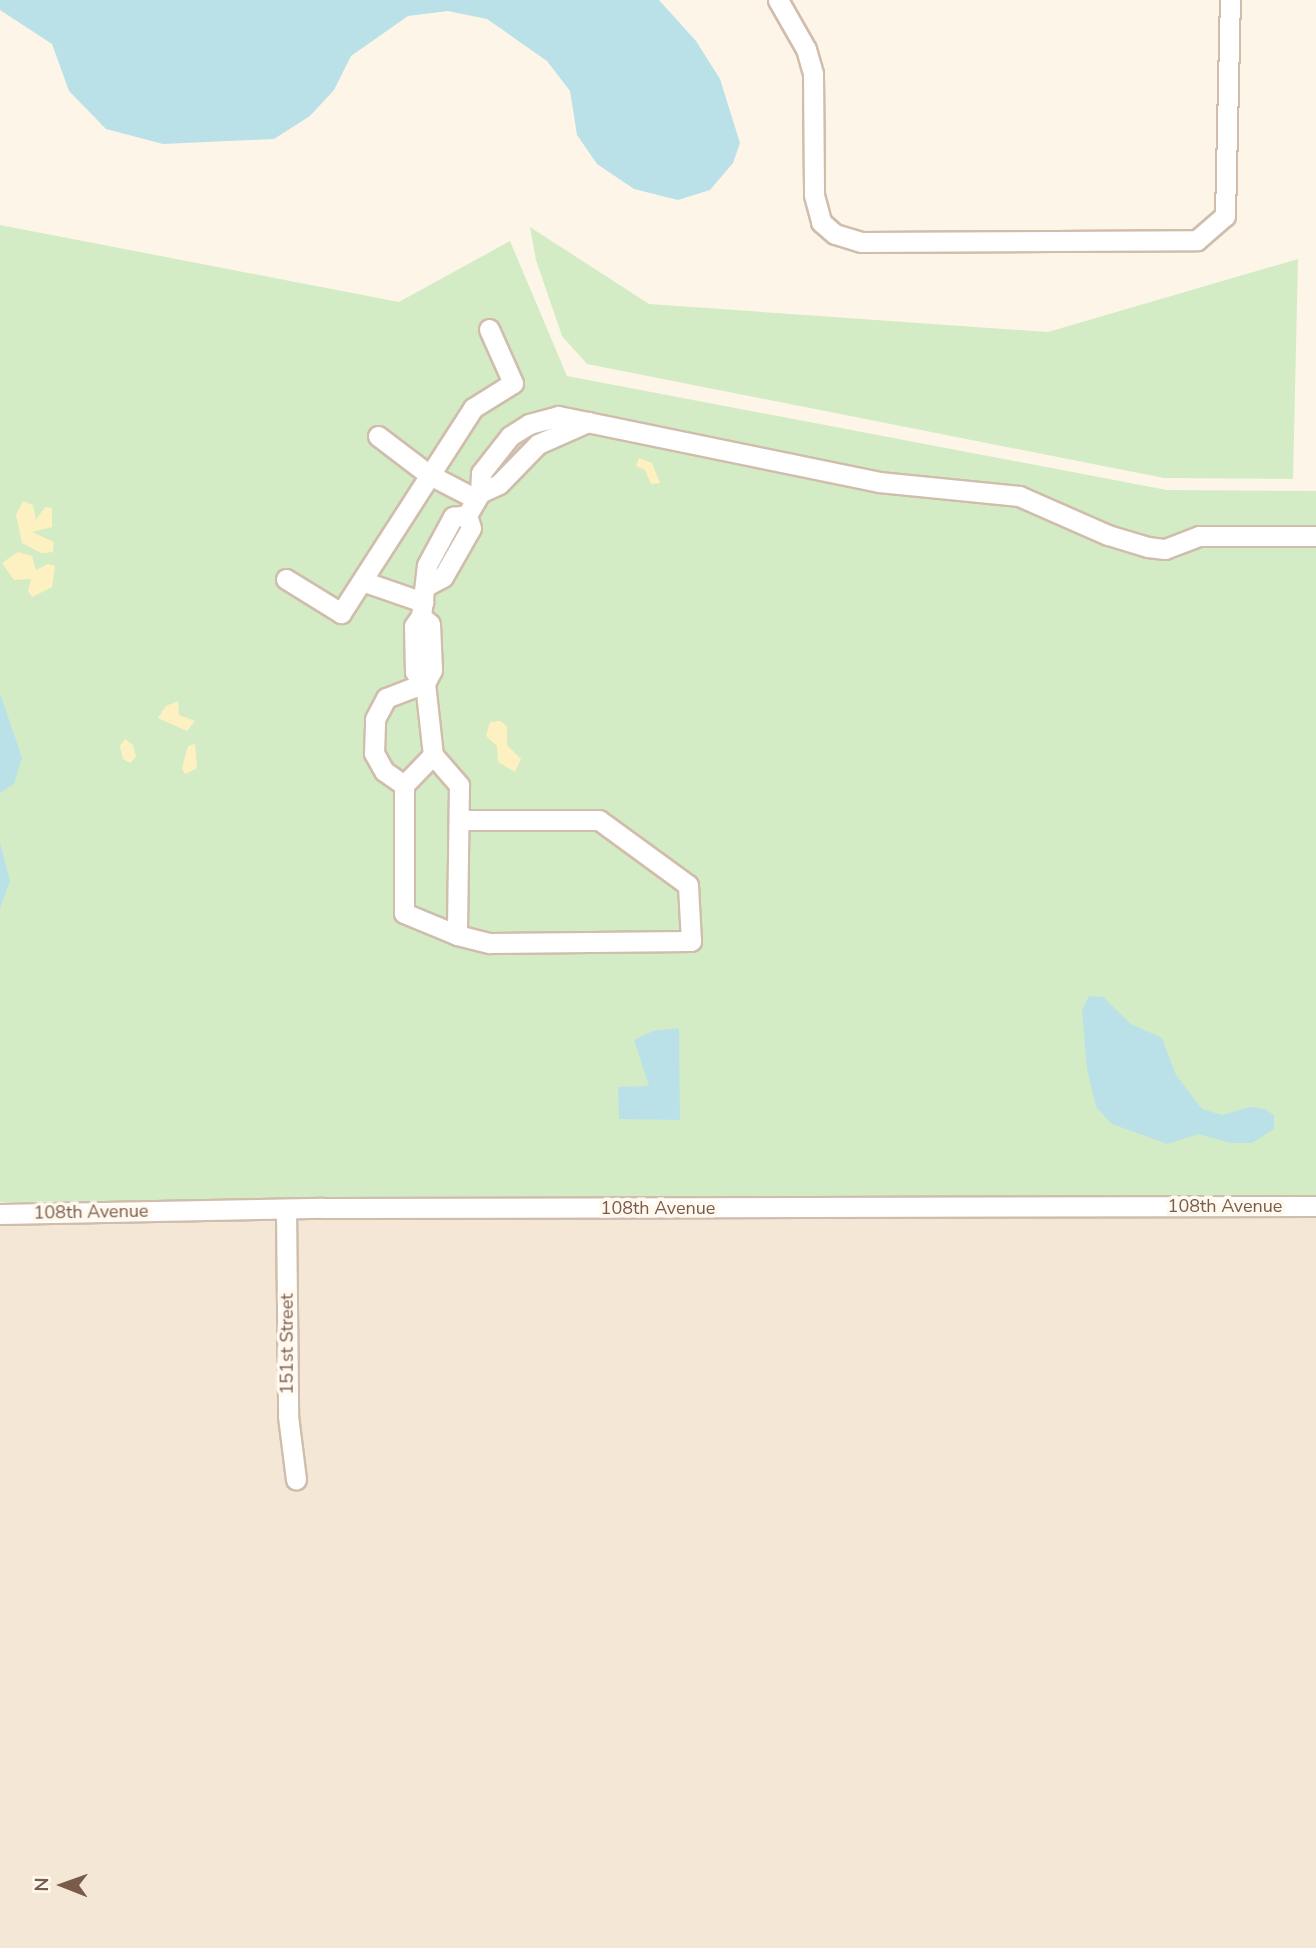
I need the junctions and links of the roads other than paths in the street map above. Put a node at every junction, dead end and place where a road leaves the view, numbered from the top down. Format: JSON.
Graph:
{"nodes":[{"id":1,"x":778,"y":0,"type":"edge"},
{"id":2,"x":1230,"y":0,"type":"edge"},
{"id":3,"x":489,"y":329,"type":"dead end"},
{"id":4,"x":378,"y":436,"type":"dead end"},
{"id":5,"x":428,"y":474,"type":"junction"},
{"id":6,"x":475,"y":502,"type":"junction"},
{"id":7,"x":1316,"y":536,"type":"edge"},
{"id":8,"x":286,"y":579,"type":"dead end"},
{"id":9,"x":362,"y":581,"type":"junction"},
{"id":10,"x":424,"y":602,"type":"junction"},
{"id":11,"x":425,"y":683,"type":"junction"},
{"id":12,"x":433,"y":755,"type":"junction"},
{"id":13,"x":404,"y":785,"type":"junction"},
{"id":14,"x":458,"y":820,"type":"junction"},
{"id":15,"x":457,"y":934,"type":"junction"},
{"id":16,"x":1316,"y":1206,"type":"edge"},
{"id":17,"x":286,"y":1209,"type":"junction"},
{"id":18,"x":0,"y":1214,"type":"edge"},
{"id":19,"x":296,"y":1479,"type":"dead end"}],
"edges":[{"from":1,"to":2,"type":"street"},
{"from":3,"to":5,"type":"street"},
{"from":4,"to":5,"type":"street"},
{"from":5,"to":6,"type":"street"},
{"from":5,"to":9,"type":"street"},
{"from":6,"to":7,"type":"street"},
{"from":6,"to":10,"type":"street"},
{"from":8,"to":9,"type":"street"},
{"from":9,"to":10,"type":"street"},
{"from":10,"to":11,"type":"street"},
{"from":11,"to":12,"type":"street"},
{"from":11,"to":13,"type":"street"},
{"from":12,"to":13,"type":"street"},
{"from":12,"to":14,"type":"street"},
{"from":13,"to":15,"type":"street"},
{"from":14,"to":15,"type":"street"},
{"from":14,"to":15,"type":"street"},
{"from":16,"to":17,"type":"street","name":"108th Avenue"},
{"from":17,"to":18,"type":"street","name":"108th Avenue"},
{"from":17,"to":19,"type":"street","name":"151st Street"}]}
